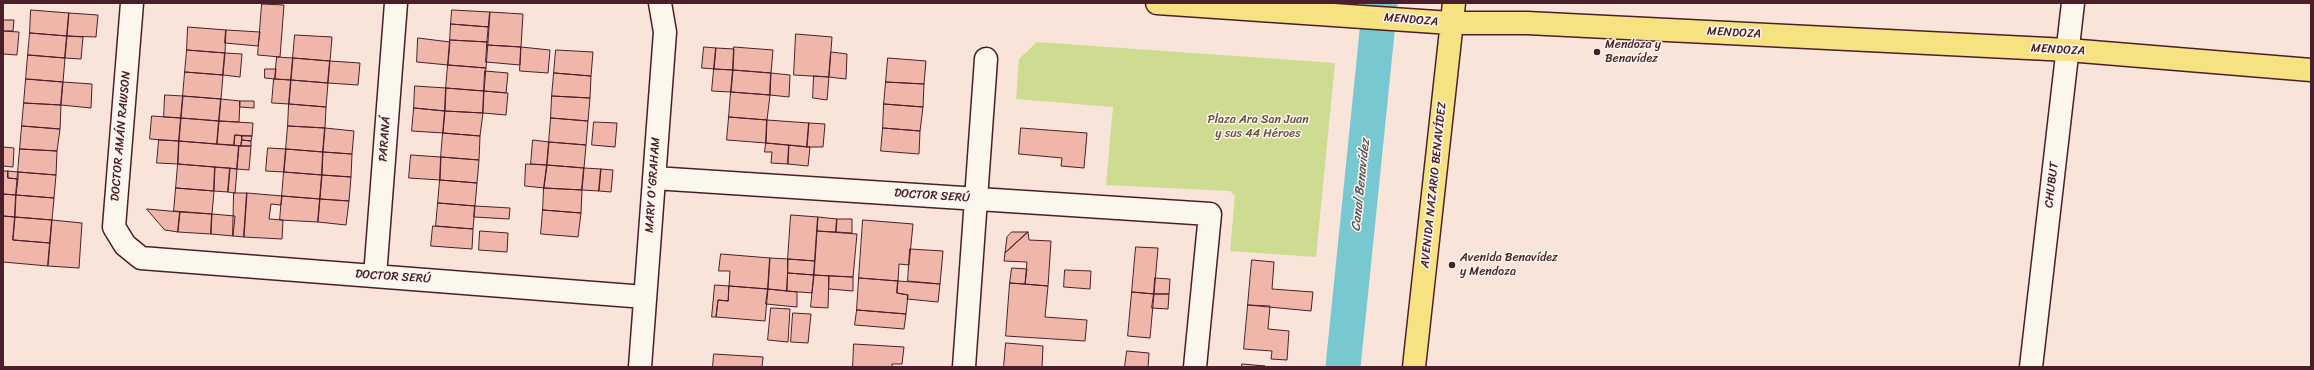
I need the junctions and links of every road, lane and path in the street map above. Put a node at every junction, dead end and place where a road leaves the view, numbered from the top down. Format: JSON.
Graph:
{"nodes":[{"id":1,"x":132,"y":3,"type":"edge"},
{"id":2,"x":396,"y":3,"type":"edge"},
{"id":3,"x":660,"y":3,"type":"edge"},
{"id":4,"x":1157,"y":3,"type":"edge"},
{"id":5,"x":2073,"y":3,"type":"edge"},
{"id":6,"x":1452,"y":13,"type":"edge"},
{"id":7,"x":2068,"y":50,"type":"junction"},
{"id":8,"x":986,"y":59,"type":"dead end"},
{"id":9,"x":2311,"y":70,"type":"edge"},
{"id":10,"x":654,"y":178,"type":"junction"},
{"id":11,"x":976,"y":199,"type":"junction"},
{"id":12,"x":141,"y":258,"type":"joint"},
{"id":13,"x":375,"y":276,"type":"junction"},
{"id":14,"x":645,"y":297,"type":"junction"},
{"id":15,"x":640,"y":367,"type":"edge"},
{"id":16,"x":964,"y":367,"type":"edge"},
{"id":17,"x":1196,"y":367,"type":"edge"},
{"id":18,"x":1414,"y":367,"type":"edge"},
{"id":19,"x":2031,"y":367,"type":"edge"}],
"edges":[{"from":1,"to":12,"type":"street","name":"DOCTOR AMÁN RAWSON"},
{"from":2,"to":13,"type":"street","name":"PARANÁ"},
{"from":3,"to":10,"type":"street","name":"MARY O'GRAHAM"},
{"from":4,"to":6,"type":"main road","name":"MENDOZA"},
{"from":5,"to":7,"type":"street","name":"CHUBUT"},
{"from":6,"to":7,"type":"main road","name":"MENDOZA"},
{"from":6,"to":18,"type":"main road","name":"AVENIDA NAZARIO BENAVÍDEZ"},
{"from":7,"to":9,"type":"main road","name":"MENDOZA"},
{"from":7,"to":19,"type":"street","name":"CHUBUT"},
{"from":8,"to":11,"type":"street"},
{"from":10,"to":11,"type":"street","name":"DOCTOR SERÚ"},
{"from":10,"to":14,"type":"street","name":"MARY O'GRAHAM"},
{"from":11,"to":16,"type":"street"},
{"from":11,"to":17,"type":"street","name":"DOCTOR SERÚ"},
{"from":12,"to":13,"type":"street","name":"DOCTOR SERÚ"},
{"from":13,"to":14,"type":"street","name":"DOCTOR SERÚ"},
{"from":14,"to":15,"type":"street","name":"MARY O'GRAHAM"}]}
